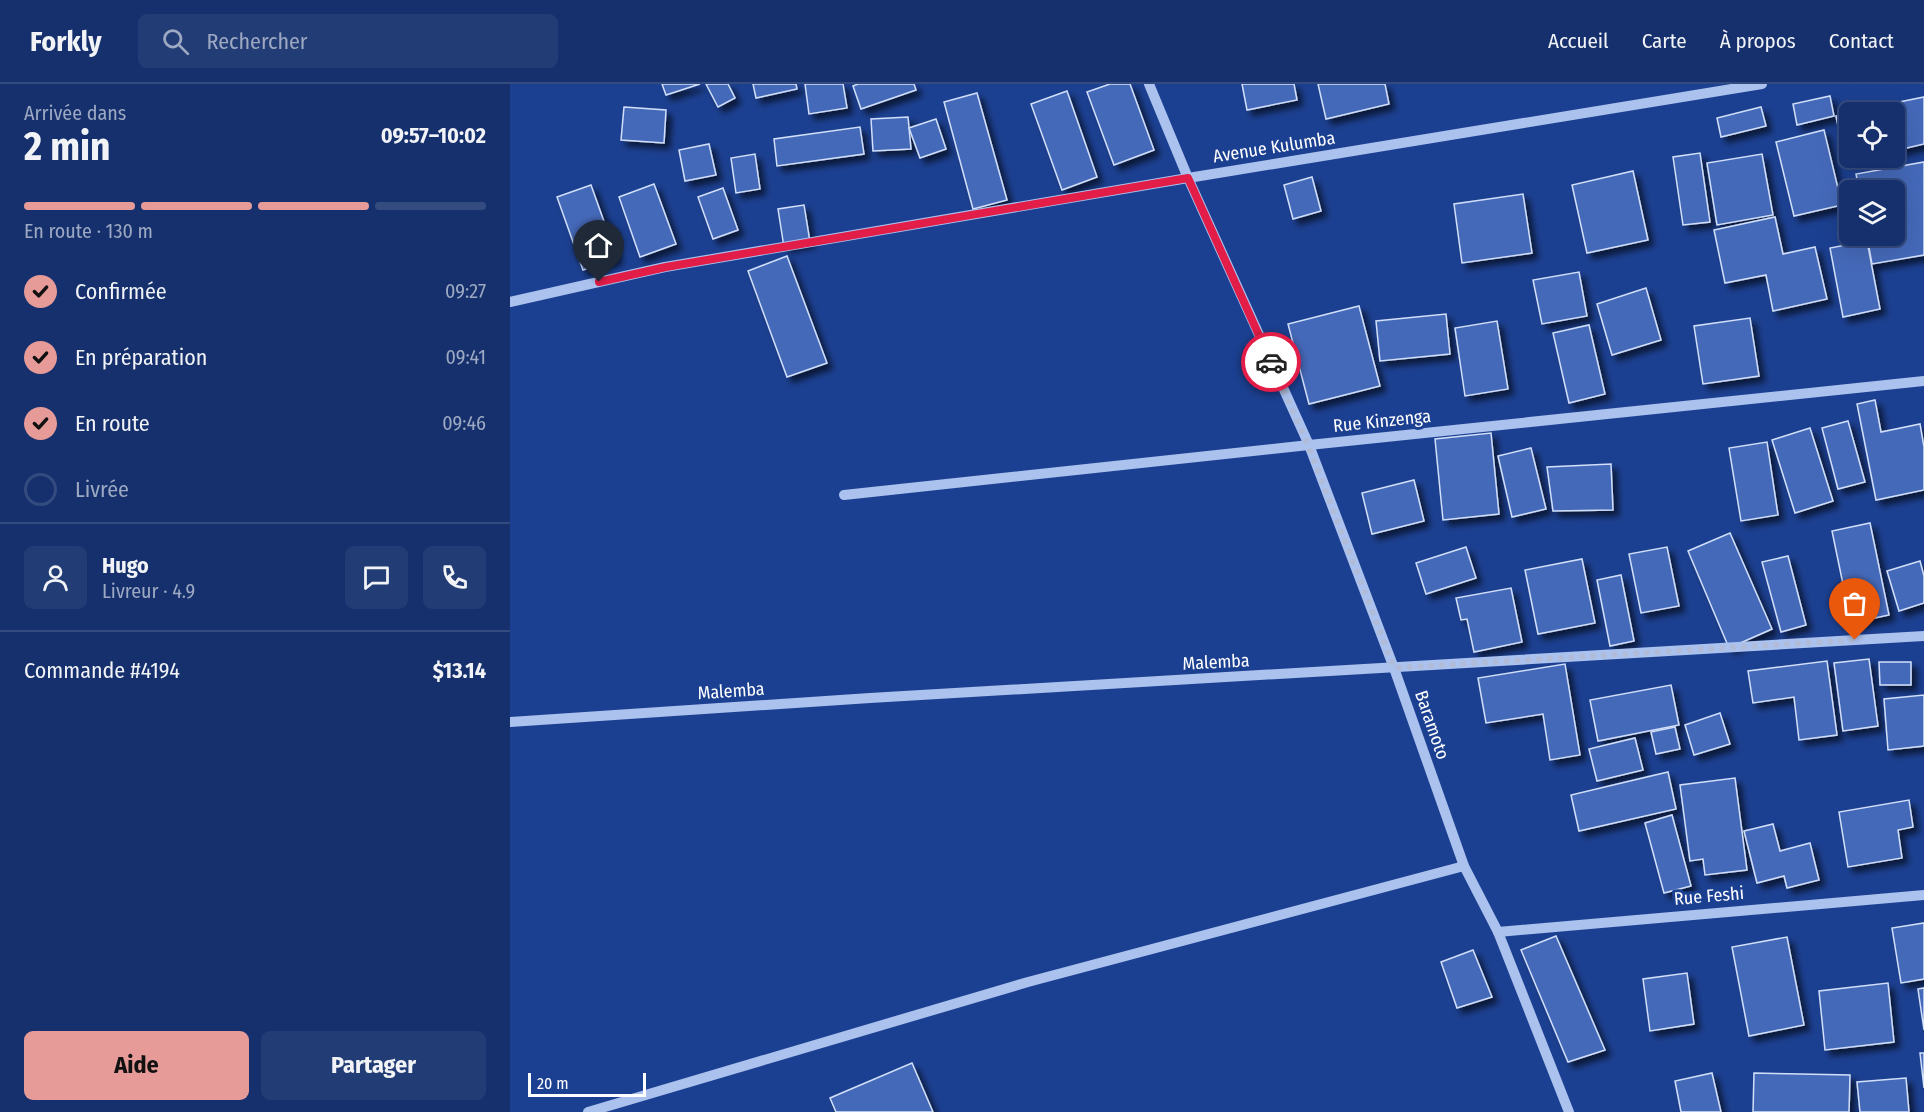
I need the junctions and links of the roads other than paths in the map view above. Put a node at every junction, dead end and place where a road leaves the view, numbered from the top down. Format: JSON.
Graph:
{"nodes":[{"id":1,"x":1149,"y":84,"type":"edge"},
{"id":2,"x":1762,"y":84,"type":"edge"},
{"id":3,"x":1188,"y":178,"type":"junction"},
{"id":4,"x":510,"y":302,"type":"edge"},
{"id":5,"x":1924,"y":381,"type":"edge"},
{"id":6,"x":1308,"y":445,"type":"junction"},
{"id":7,"x":844,"y":495,"type":"dead end"},
{"id":8,"x":1924,"y":636,"type":"edge"},
{"id":9,"x":1394,"y":668,"type":"junction"},
{"id":10,"x":510,"y":722,"type":"edge"},
{"id":11,"x":1464,"y":866,"type":"junction"},
{"id":12,"x":1924,"y":895,"type":"edge"},
{"id":13,"x":1498,"y":932,"type":"junction"},
{"id":14,"x":588,"y":1112,"type":"edge"},
{"id":15,"x":1569,"y":1112,"type":"edge"}],
"edges":[{"from":1,"to":3,"type":"street","name":"Baramoto"},
{"from":2,"to":3,"type":"street","name":"Avenue Kulumba"},
{"from":3,"to":4,"type":"street","name":"Avenue Kulumba"},
{"from":3,"to":6,"type":"street","name":"Baramoto"},
{"from":5,"to":6,"type":"street","name":"Rue Kinzenga"},
{"from":6,"to":7,"type":"street","name":"Rue Kinzenga"},
{"from":6,"to":9,"type":"street","name":"Baramoto"},
{"from":8,"to":9,"type":"street","name":"Malemba"},
{"from":9,"to":10,"type":"street","name":"Malemba"},
{"from":9,"to":11,"type":"street","name":"Baramoto"},
{"from":11,"to":13,"type":"street","name":"Baramoto"},
{"from":11,"to":14,"type":"street"},
{"from":12,"to":13,"type":"street","name":"Rue Feshi"},
{"from":13,"to":15,"type":"street","name":"Baramoto"}]}
